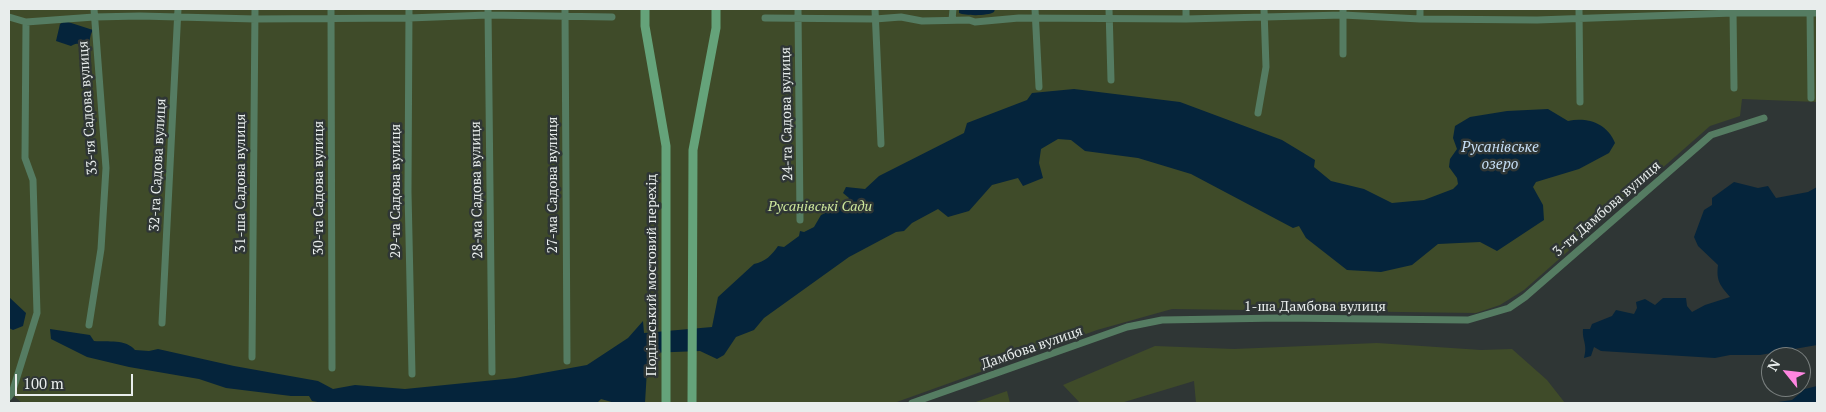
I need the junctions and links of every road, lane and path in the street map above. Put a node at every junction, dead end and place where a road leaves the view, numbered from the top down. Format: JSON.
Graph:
{"nodes":[{"id":1,"x":178,"y":9,"type":"edge"},
{"id":2,"x":254,"y":9,"type":"edge"},
{"id":3,"x":331,"y":9,"type":"edge"},
{"id":4,"x":409,"y":9,"type":"edge"},
{"id":5,"x":645,"y":9,"type":"edge"},
{"id":6,"x":716,"y":9,"type":"edge"},
{"id":7,"x":798,"y":9,"type":"edge"},
{"id":8,"x":875,"y":9,"type":"edge"},
{"id":9,"x":953,"y":9,"type":"edge"},
{"id":10,"x":1035,"y":9,"type":"edge"},
{"id":11,"x":1109,"y":9,"type":"edge"},
{"id":12,"x":1186,"y":9,"type":"edge"},
{"id":13,"x":1264,"y":9,"type":"edge"},
{"id":14,"x":1420,"y":9,"type":"edge"},
{"id":15,"x":1579,"y":9,"type":"edge"},
{"id":16,"x":1733,"y":11,"type":"edge"},
{"id":17,"x":488,"y":12,"type":"edge"},
{"id":18,"x":1343,"y":12,"type":"edge"},
{"id":19,"x":1813,"y":12,"type":"edge"},
{"id":20,"x":94,"y":13,"type":"edge"},
{"id":21,"x":565,"y":13,"type":"edge"},
{"id":22,"x":9,"y":17,"type":"edge"},
{"id":23,"x":612,"y":17,"type":"dead end"},
{"id":24,"x":178,"y":18,"type":"junction"},
{"id":25,"x":331,"y":18,"type":"junction"},
{"id":26,"x":409,"y":18,"type":"junction"},
{"id":27,"x":765,"y":18,"type":"dead end"},
{"id":28,"x":798,"y":18,"type":"junction"},
{"id":29,"x":1109,"y":18,"type":"junction"},
{"id":30,"x":1263,"y":18,"type":"junction"},
{"id":31,"x":254,"y":19,"type":"junction"},
{"id":32,"x":875,"y":19,"type":"junction"},
{"id":33,"x":1035,"y":19,"type":"junction"},
{"id":34,"x":1186,"y":19,"type":"junction"},
{"id":35,"x":1420,"y":19,"type":"junction"},
{"id":36,"x":1579,"y":19,"type":"junction"},
{"id":37,"x":952,"y":20,"type":"junction"},
{"id":38,"x":26,"y":22,"type":"junction"},
{"id":39,"x":1343,"y":54,"type":"dead end"},
{"id":40,"x":1111,"y":80,"type":"dead end"},
{"id":41,"x":1039,"y":87,"type":"dead end"},
{"id":42,"x":1734,"y":88,"type":"dead end"},
{"id":43,"x":1811,"y":98,"type":"dead end"},
{"id":44,"x":1580,"y":102,"type":"dead end"},
{"id":45,"x":1258,"y":113,"type":"dead end"},
{"id":46,"x":1764,"y":118,"type":"dead end"},
{"id":47,"x":881,"y":144,"type":"dead end"},
{"id":48,"x":800,"y":220,"type":"dead end"},
{"id":49,"x":1162,"y":320,"type":"joint"},
{"id":50,"x":1468,"y":320,"type":"joint"},
{"id":51,"x":162,"y":323,"type":"dead end"},
{"id":52,"x":89,"y":325,"type":"dead end"},
{"id":53,"x":252,"y":357,"type":"dead end"},
{"id":54,"x":567,"y":360,"type":"dead end"},
{"id":55,"x":332,"y":368,"type":"dead end"},
{"id":56,"x":492,"y":372,"type":"dead end"},
{"id":57,"x":412,"y":374,"type":"dead end"},
{"id":58,"x":9,"y":397,"type":"edge"},
{"id":59,"x":666,"y":403,"type":"edge"},
{"id":60,"x":692,"y":403,"type":"edge"},
{"id":61,"x":912,"y":403,"type":"edge"}],
"edges":[{"from":1,"to":24,"type":"street","name":"32-га Садова вулиця"},
{"from":2,"to":31,"type":"street","name":"31-ша Садова вулиця"},
{"from":3,"to":25,"type":"street","name":"30-та Садова вулиця"},
{"from":4,"to":26,"type":"street","name":"29-та Садова вулиця"},
{"from":5,"to":59,"type":"main road","name":"Подільський мостовий перехід"},
{"from":6,"to":60,"type":"main road"},
{"from":7,"to":28,"type":"street","name":"24-та Садова вулиця"},
{"from":8,"to":32,"type":"street"},
{"from":9,"to":37,"type":"street"},
{"from":10,"to":33,"type":"street"},
{"from":11,"to":29,"type":"street"},
{"from":12,"to":34,"type":"street"},
{"from":13,"to":30,"type":"street"},
{"from":14,"to":35,"type":"street"},
{"from":15,"to":36,"type":"street"},
{"from":16,"to":19,"type":"street"},
{"from":16,"to":36,"type":"street"},
{"from":16,"to":42,"type":"street"},
{"from":17,"to":21,"type":"street"},
{"from":17,"to":26,"type":"street"},
{"from":17,"to":56,"type":"street","name":"28-ма Садова вулиця"},
{"from":18,"to":30,"type":"street"},
{"from":18,"to":35,"type":"street"},
{"from":18,"to":39,"type":"street"},
{"from":19,"to":43,"type":"street"},
{"from":20,"to":24,"type":"street"},
{"from":20,"to":38,"type":"street"},
{"from":20,"to":52,"type":"street","name":"33-тя Садова вулиця"},
{"from":21,"to":23,"type":"street"},
{"from":21,"to":54,"type":"street","name":"27-ма Садова вулиця"},
{"from":22,"to":38,"type":"street"},
{"from":24,"to":31,"type":"street"},
{"from":24,"to":51,"type":"street","name":"32-га Садова вулиця"},
{"from":25,"to":26,"type":"street"},
{"from":25,"to":31,"type":"street"},
{"from":25,"to":55,"type":"street","name":"30-та Садова вулиця"},
{"from":26,"to":57,"type":"street","name":"29-та Садова вулиця"},
{"from":27,"to":28,"type":"street"},
{"from":28,"to":32,"type":"street"},
{"from":28,"to":48,"type":"street","name":"24-та Садова вулиця"},
{"from":29,"to":33,"type":"street"},
{"from":29,"to":34,"type":"street"},
{"from":29,"to":40,"type":"street"},
{"from":30,"to":34,"type":"street"},
{"from":30,"to":45,"type":"street"},
{"from":31,"to":53,"type":"street","name":"31-ша Садова вулиця"},
{"from":32,"to":37,"type":"street"},
{"from":32,"to":47,"type":"street"},
{"from":33,"to":37,"type":"street"},
{"from":33,"to":41,"type":"street"},
{"from":35,"to":36,"type":"street"},
{"from":36,"to":44,"type":"street"},
{"from":38,"to":58,"type":"street"},
{"from":46,"to":50,"type":"street","name":"3-тя Дамбова вулиця"},
{"from":49,"to":50,"type":"street","name":"1-ша Дамбова вулиця"},
{"from":49,"to":61,"type":"street","name":"Дамбова вулиця"}]}
